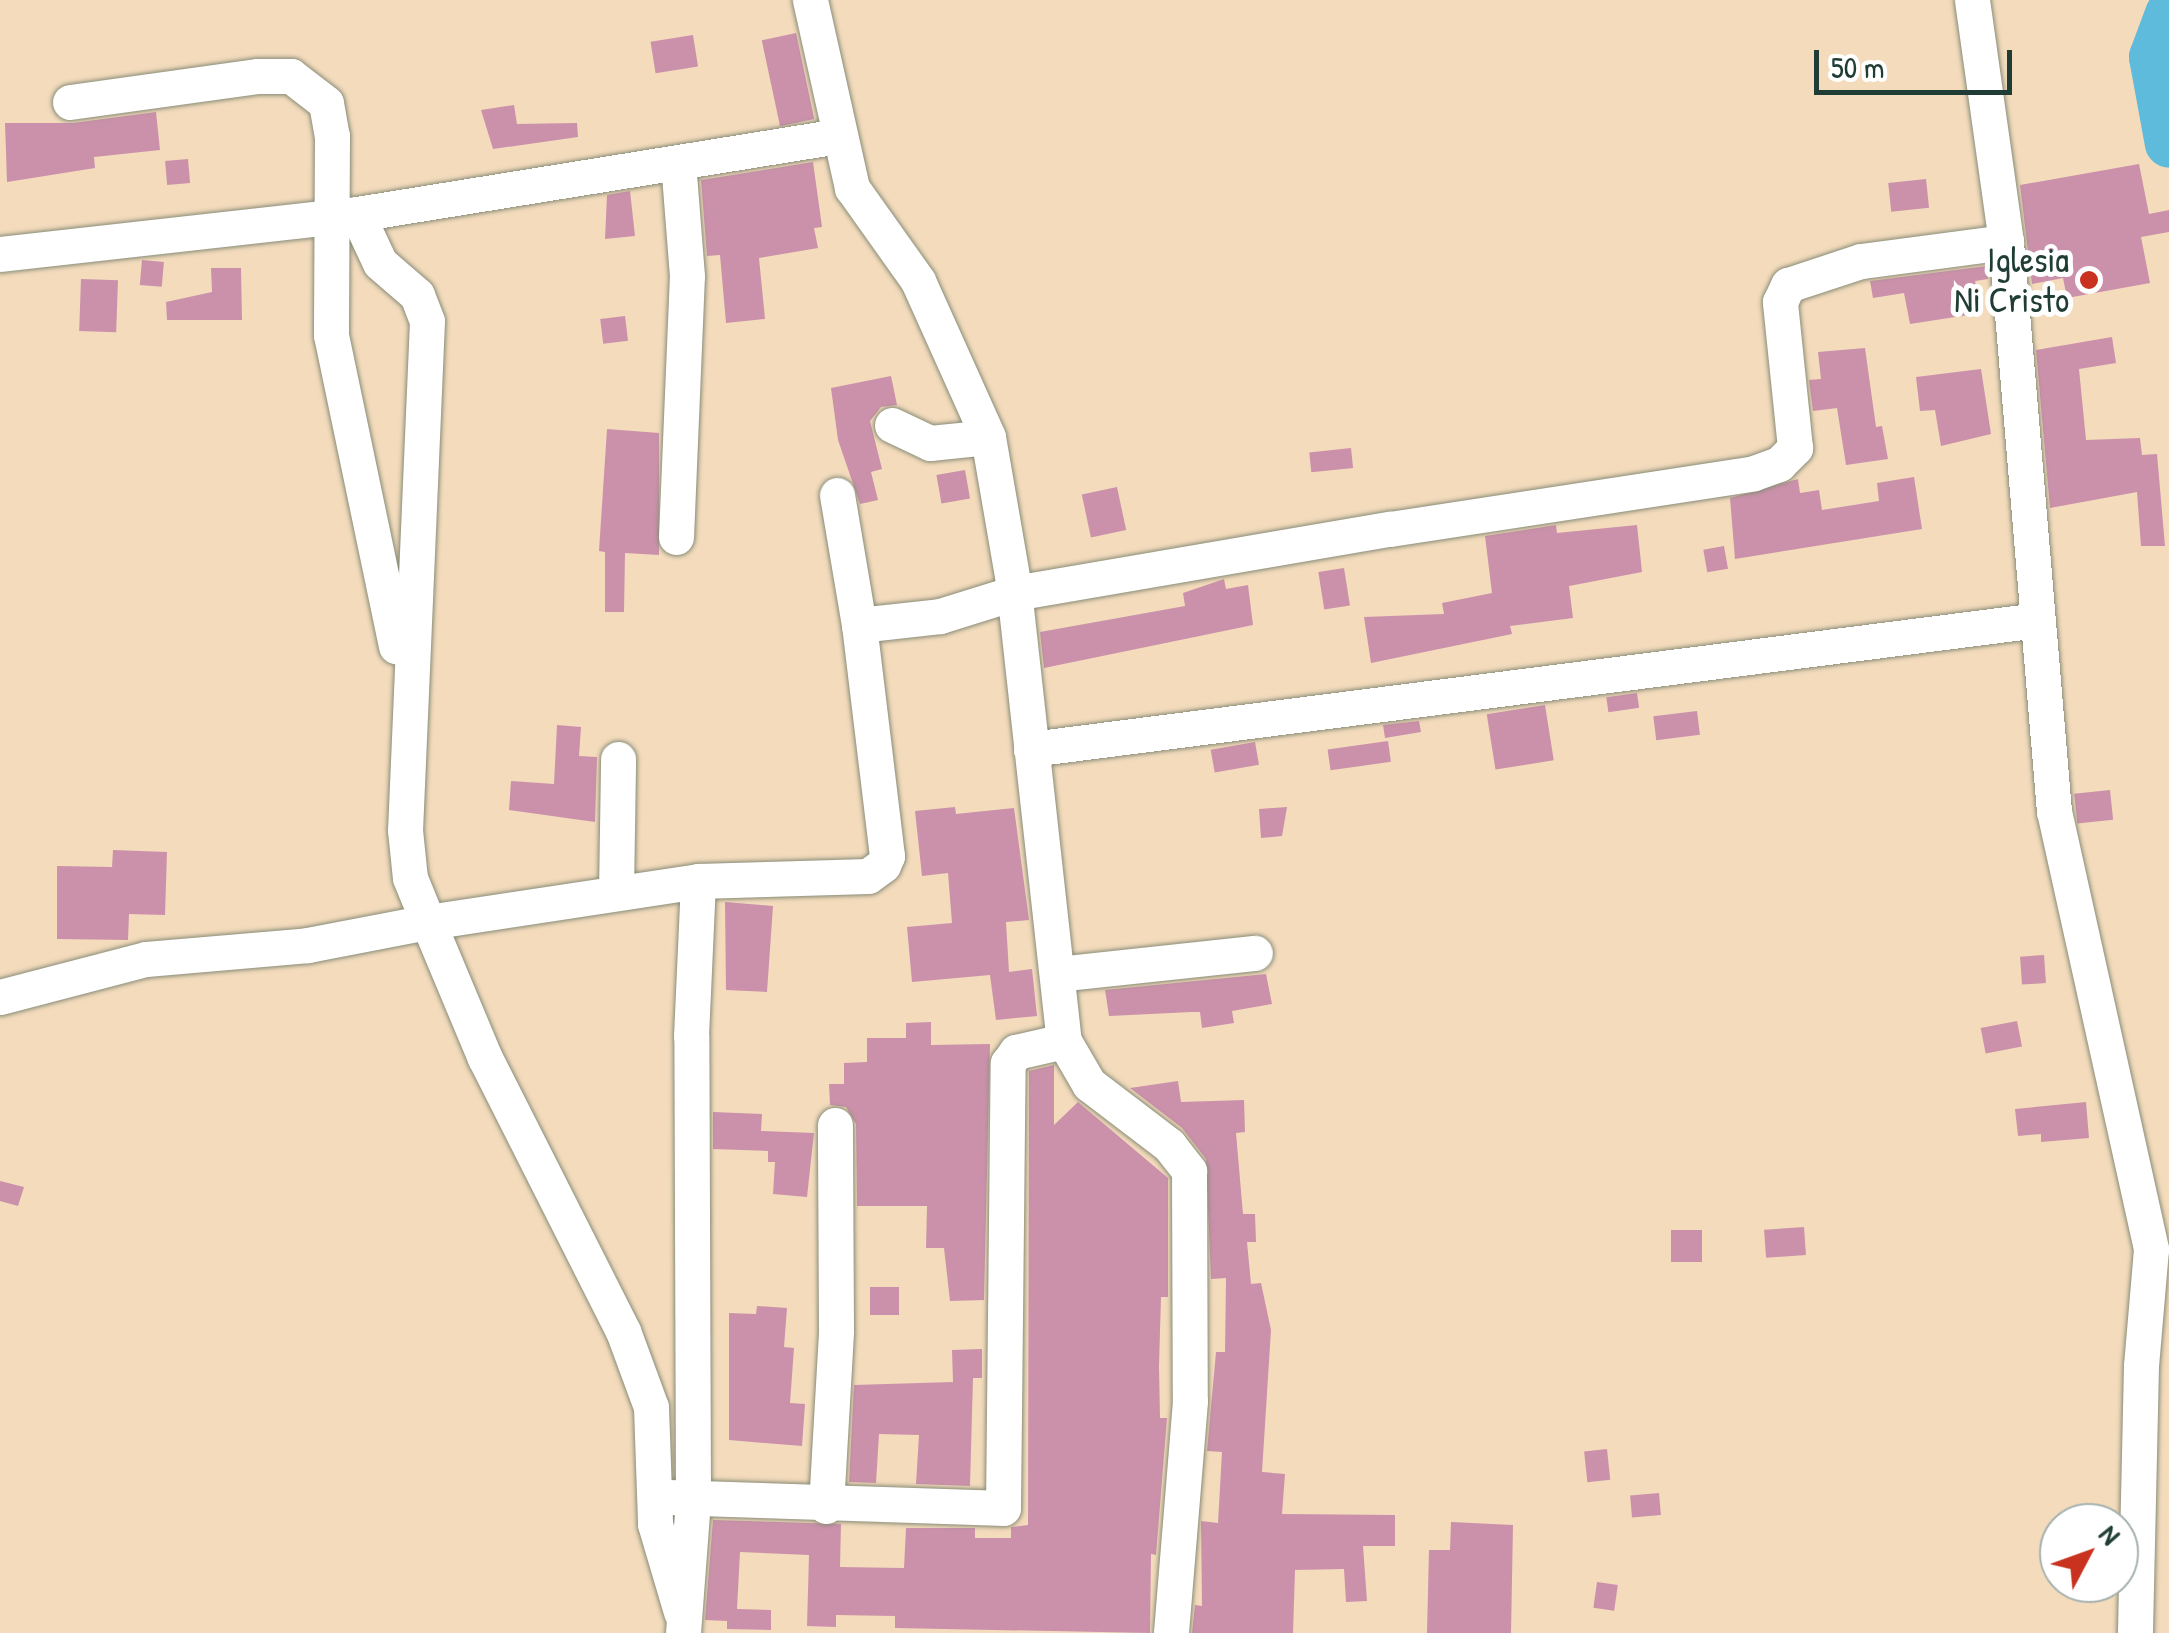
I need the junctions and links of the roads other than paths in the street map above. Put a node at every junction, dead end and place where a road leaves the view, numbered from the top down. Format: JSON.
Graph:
{"nodes":[{"id":1,"x":810,"y":0,"type":"edge"},
{"id":2,"x":1972,"y":0,"type":"edge"},
{"id":3,"x":70,"y":102,"type":"dead end"},
{"id":4,"x":840,"y":136,"type":"junction"},
{"id":5,"x":678,"y":162,"type":"junction"},
{"id":6,"x":345,"y":215,"type":"junction"},
{"id":7,"x":2006,"y":242,"type":"junction"},
{"id":8,"x":0,"y":254,"type":"edge"},
{"id":9,"x":892,"y":424,"type":"dead end"},
{"id":10,"x":988,"y":437,"type":"junction"},
{"id":11,"x":837,"y":496,"type":"dead end"},
{"id":12,"x":676,"y":537,"type":"dead end"},
{"id":13,"x":1014,"y":594,"type":"junction"},
{"id":14,"x":2038,"y":620,"type":"junction"},
{"id":15,"x":859,"y":625,"type":"junction"},
{"id":16,"x":406,"y":692,"type":"junction"},
{"id":17,"x":1031,"y":748,"type":"junction"},
{"id":18,"x":618,"y":759,"type":"dead end"},
{"id":19,"x":698,"y":880,"type":"junction"},
{"id":20,"x":616,"y":893,"type":"junction"},
{"id":21,"x":428,"y":922,"type":"junction"},
{"id":22,"x":1255,"y":952,"type":"dead end"},
{"id":23,"x":1056,"y":974,"type":"junction"},
{"id":24,"x":0,"y":997,"type":"edge"},
{"id":25,"x":1064,"y":1040,"type":"junction"},
{"id":26,"x":836,"y":1124,"type":"dead end"},
{"id":27,"x":656,"y":1495,"type":"junction"},
{"id":28,"x":694,"y":1500,"type":"junction"},
{"id":29,"x":826,"y":1506,"type":"junction"},
{"id":30,"x":682,"y":1623,"type":"edge"},
{"id":31,"x":1171,"y":1633,"type":"edge"},
{"id":32,"x":2135,"y":1633,"type":"edge"}],
"edges":[{"from":1,"to":4,"type":"street"},
{"from":2,"to":7,"type":"street"},
{"from":3,"to":6,"type":"street"},
{"from":4,"to":5,"type":"street"},
{"from":4,"to":10,"type":"street"},
{"from":5,"to":6,"type":"street"},
{"from":5,"to":12,"type":"street"},
{"from":6,"to":8,"type":"street"},
{"from":6,"to":16,"type":"street"},
{"from":6,"to":16,"type":"street"},
{"from":7,"to":13,"type":"street"},
{"from":7,"to":14,"type":"street"},
{"from":9,"to":10,"type":"street"},
{"from":10,"to":13,"type":"street"},
{"from":11,"to":15,"type":"street"},
{"from":13,"to":15,"type":"street"},
{"from":13,"to":17,"type":"street"},
{"from":14,"to":17,"type":"street"},
{"from":14,"to":32,"type":"street"},
{"from":15,"to":19,"type":"street"},
{"from":16,"to":21,"type":"street"},
{"from":17,"to":23,"type":"street"},
{"from":18,"to":20,"type":"street"},
{"from":19,"to":20,"type":"street"},
{"from":19,"to":28,"type":"street"},
{"from":20,"to":21,"type":"street"},
{"from":21,"to":24,"type":"street"},
{"from":21,"to":27,"type":"street"},
{"from":22,"to":23,"type":"street"},
{"from":23,"to":25,"type":"street"},
{"from":25,"to":29,"type":"street"},
{"from":25,"to":31,"type":"street"},
{"from":26,"to":29,"type":"street"},
{"from":27,"to":28,"type":"street"},
{"from":27,"to":30,"type":"street"},
{"from":28,"to":29,"type":"street"},
{"from":28,"to":30,"type":"street"}]}
